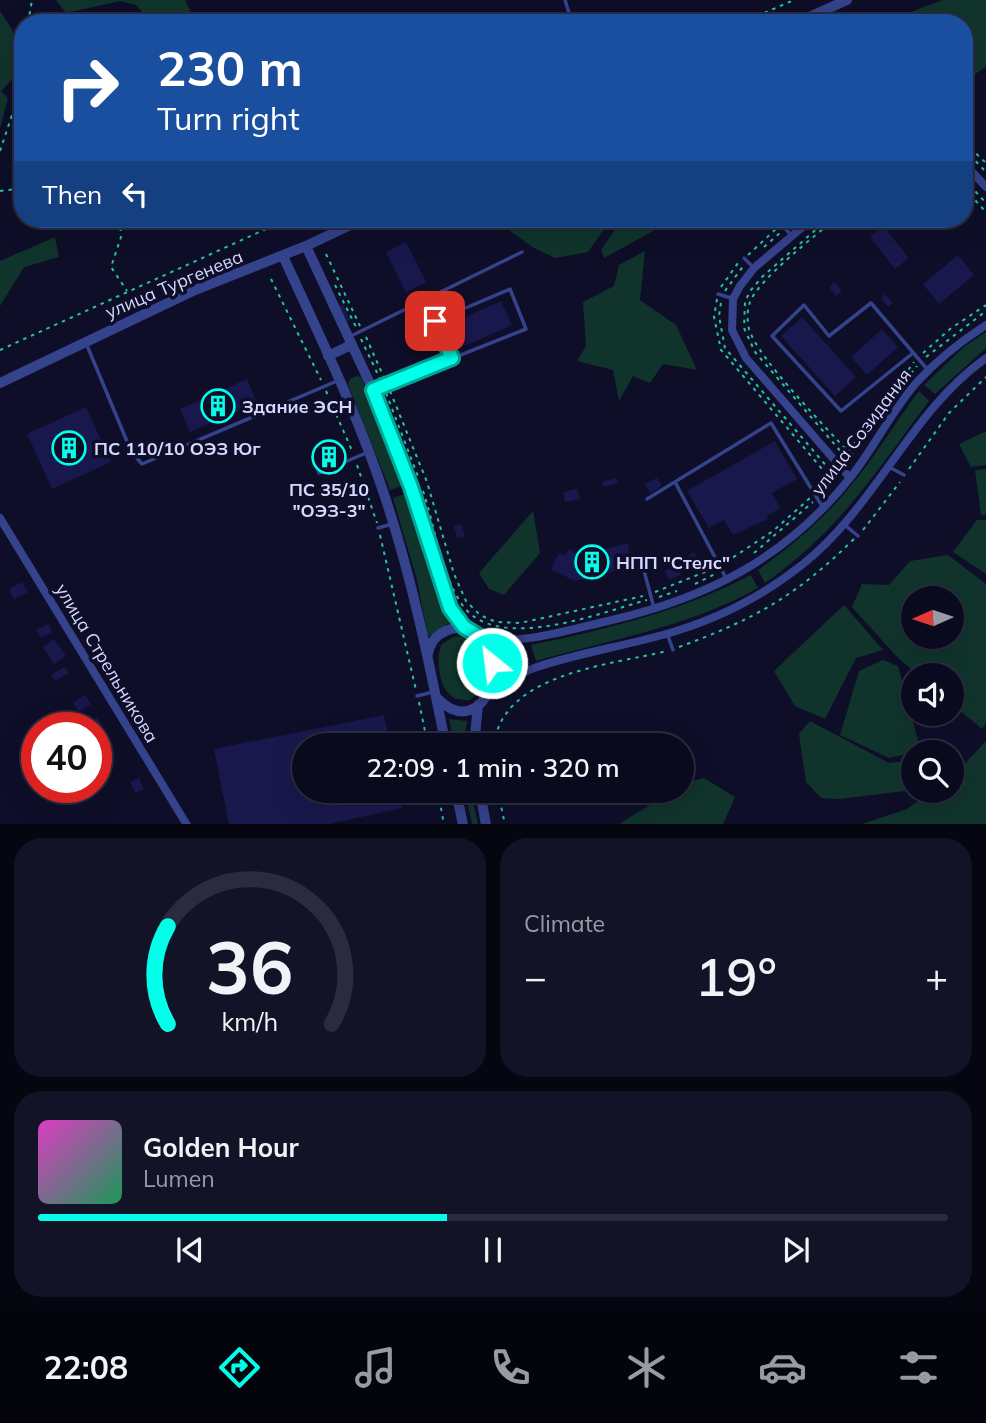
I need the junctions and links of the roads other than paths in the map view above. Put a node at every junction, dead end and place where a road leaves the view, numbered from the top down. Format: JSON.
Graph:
{"nodes":[{"id":1,"x":847,"y":0,"type":"edge"},
{"id":2,"x":816,"y":14,"type":"edge"},
{"id":3,"x":973,"y":173,"type":"edge"},
{"id":4,"x":986,"y":187,"type":"edge"},
{"id":5,"x":344,"y":228,"type":"edge"},
{"id":6,"x":784,"y":228,"type":"edge"},
{"id":7,"x":801,"y":228,"type":"edge"},
{"id":8,"x":792,"y":236,"type":"junction"},
{"id":9,"x":306,"y":246,"type":"junction"},
{"id":10,"x":522,"y":252,"type":"dead end"},
{"id":11,"x":283,"y":256,"type":"junction"},
{"id":12,"x":720,"y":295,"type":"road end"},
{"id":13,"x":733,"y":299,"type":"junction"},
{"id":14,"x":986,"y":325,"type":"edge"},
{"id":15,"x":85,"y":340,"type":"junction"},
{"id":16,"x":349,"y":341,"type":"junction"},
{"id":17,"x":913,"y":353,"type":"junction"},
{"id":18,"x":328,"y":356,"type":"junction"},
{"id":19,"x":452,"y":358,"type":"junction"},
{"id":20,"x":986,"y":358,"type":"edge"},
{"id":21,"x":928,"y":371,"type":"junction"},
{"id":22,"x":339,"y":380,"type":"junction"},
{"id":23,"x":0,"y":383,"type":"edge"},
{"id":24,"x":373,"y":390,"type":"junction"},
{"id":25,"x":369,"y":452,"type":"junction"},
{"id":26,"x":313,"y":457,"type":"dead end"},
{"id":27,"x":891,"y":468,"type":"junction"},
{"id":28,"x":904,"y":475,"type":"road end"},
{"id":29,"x":850,"y":478,"type":"junction"},
{"id":30,"x":675,"y":482,"type":"junction"},
{"id":31,"x":647,"y":499,"type":"dead end"},
{"id":32,"x":823,"y":508,"type":"junction"},
{"id":33,"x":0,"y":518,"type":"edge"},
{"id":34,"x":394,"y":523,"type":"junction"},
{"id":35,"x":845,"y":525,"type":"junction"},
{"id":36,"x":378,"y":528,"type":"road end"},
{"id":37,"x":858,"y":536,"type":"road end"},
{"id":38,"x":643,"y":567,"type":"dead end"},
{"id":39,"x":727,"y":580,"type":"junction"},
{"id":40,"x":655,"y":610,"type":"junction"},
{"id":41,"x":464,"y":627,"type":"junction"},
{"id":42,"x":667,"y":634,"type":"junction"},
{"id":43,"x":482,"y":638,"type":"junction"},
{"id":44,"x":673,"y":650,"type":"road end"},
{"id":45,"x":428,"y":661,"type":"junction"},
{"id":46,"x":490,"y":692,"type":"junction"},
{"id":47,"x":435,"y":694,"type":"junction"},
{"id":48,"x":417,"y":696,"type":"road end"},
{"id":49,"x":478,"y":705,"type":"junction"},
{"id":50,"x":443,"y":733,"type":"edge"},
{"id":51,"x":475,"y":733,"type":"edge"},
{"id":52,"x":459,"y":803,"type":"edge"},
{"id":53,"x":482,"y":803,"type":"edge"},
{"id":54,"x":187,"y":824,"type":"edge"},
{"id":55,"x":463,"y":824,"type":"edge"},
{"id":56,"x":486,"y":824,"type":"edge"}],
"edges":[{"from":1,"to":2,"type":"street"},
{"from":3,"to":4,"type":"street"},
{"from":5,"to":9,"type":"street","name":"улица Тургенева"},
{"from":6,"to":8,"type":"lane"},
{"from":7,"to":8,"type":"street"},
{"from":8,"to":13,"type":"street"},
{"from":9,"to":11,"type":"street","name":"улица Тургенева"},
{"from":9,"to":16,"type":"street"},
{"from":10,"to":16,"type":"lane"},
{"from":11,"to":15,"type":"street","name":"улица Тургенева"},
{"from":11,"to":18,"type":"street"},
{"from":12,"to":13,"type":"lane"},
{"from":13,"to":29,"type":"street"},
{"from":14,"to":21,"type":"street","name":"улица Созидания"},
{"from":15,"to":22,"type":"lane"},
{"from":15,"to":23,"type":"street","name":"улица Тургенева"},
{"from":16,"to":18,"type":"street"},
{"from":16,"to":24,"type":"street"},
{"from":17,"to":17,"type":"lane"},
{"from":17,"to":21,"type":"lane"},
{"from":18,"to":22,"type":"street"},
{"from":19,"to":19,"type":"lane"},
{"from":19,"to":24,"type":"lane"},
{"from":20,"to":27,"type":"street"},
{"from":21,"to":29,"type":"street","name":"улица Созидания"},
{"from":22,"to":25,"type":"street"},
{"from":24,"to":41,"type":"street"},
{"from":25,"to":26,"type":"lane"},
{"from":25,"to":34,"type":"street"},
{"from":27,"to":28,"type":"lane"},
{"from":27,"to":35,"type":"street"},
{"from":29,"to":32,"type":"street","name":"улица Созидания"},
{"from":30,"to":31,"type":"lane"},
{"from":30,"to":32,"type":"lane"},
{"from":30,"to":39,"type":"lane"},
{"from":32,"to":39,"type":"street","name":"улица Созидания"},
{"from":33,"to":54,"type":"street","name":"улица Стрельникова"},
{"from":34,"to":36,"type":"lane"},
{"from":34,"to":45,"type":"street"},
{"from":35,"to":37,"type":"lane"},
{"from":35,"to":42,"type":"street"},
{"from":38,"to":40,"type":"lane"},
{"from":39,"to":40,"type":"street","name":"улица Созидания"},
{"from":40,"to":43,"type":"street","name":"улица Созидания"},
{"from":41,"to":43,"type":"street"},
{"from":41,"to":45,"type":"street"},
{"from":42,"to":44,"type":"lane"},
{"from":42,"to":46,"type":"street"},
{"from":43,"to":46,"type":"street"},
{"from":45,"to":47,"type":"street"},
{"from":46,"to":49,"type":"street"},
{"from":47,"to":48,"type":"lane"},
{"from":47,"to":49,"type":"street"},
{"from":47,"to":50,"type":"street"},
{"from":49,"to":51,"type":"street"},
{"from":52,"to":55,"type":"street"},
{"from":53,"to":56,"type":"street"}]}
